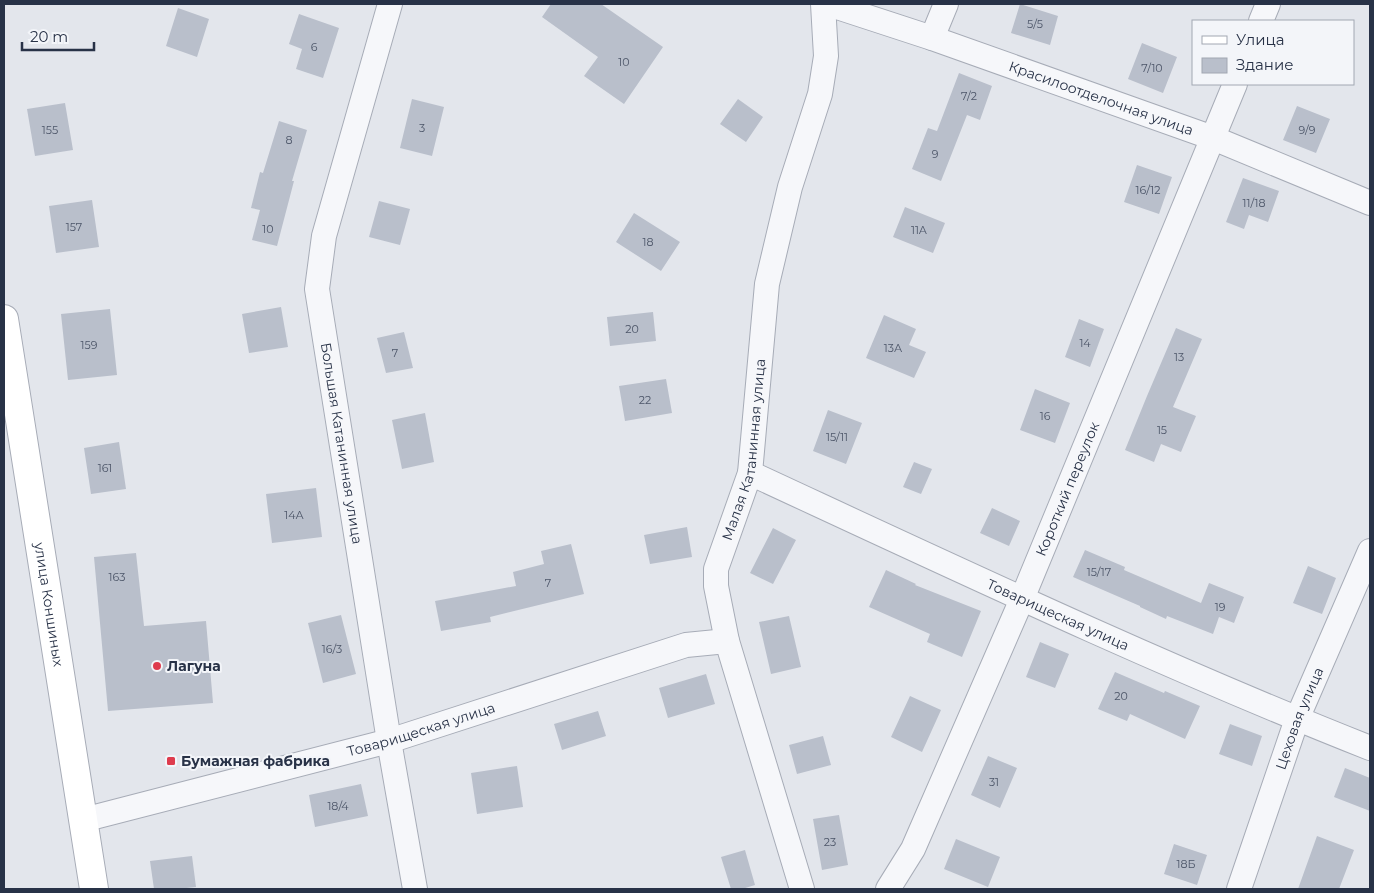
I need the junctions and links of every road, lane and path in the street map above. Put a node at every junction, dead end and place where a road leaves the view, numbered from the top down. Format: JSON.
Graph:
{"nodes":[{"id":1,"x":390,"y":4,"type":"edge"},
{"id":2,"x":823,"y":4,"type":"edge"},
{"id":3,"x":828,"y":4,"type":"edge"},
{"id":4,"x":946,"y":4,"type":"edge"},
{"id":5,"x":1268,"y":4,"type":"edge"},
{"id":6,"x":1261,"y":20,"type":"edge"},
{"id":7,"x":932,"y":38,"type":"junction"},
{"id":8,"x":1235,"y":85,"type":"edge"},
{"id":9,"x":1213,"y":138,"type":"junction"},
{"id":10,"x":1370,"y":204,"type":"edge"},
{"id":11,"x":4,"y":319,"type":"edge"},
{"id":12,"x":750,"y":473,"type":"junction"},
{"id":13,"x":1370,"y":551,"type":"edge"},
{"id":14,"x":1022,"y":599,"type":"junction"},
{"id":15,"x":728,"y":641,"type":"junction"},
{"id":16,"x":1297,"y":719,"type":"junction"},
{"id":17,"x":389,"y":741,"type":"junction"},
{"id":18,"x":1370,"y":748,"type":"edge"},
{"id":19,"x":83,"y":820,"type":"junction"},
{"id":20,"x":94,"y":889,"type":"edge"},
{"id":21,"x":415,"y":889,"type":"edge"},
{"id":22,"x":802,"y":889,"type":"edge"},
{"id":23,"x":888,"y":889,"type":"edge"},
{"id":24,"x":1239,"y":889,"type":"edge"}],
"edges":[{"from":1,"to":17,"type":"street","name":"Большая Катанинная улица"},
{"from":2,"to":12,"type":"street","name":"Малая Катанинная улица"},
{"from":3,"to":7,"type":"street","name":"Красилоотделочная улица"},
{"from":4,"to":7,"type":"street"},
{"from":5,"to":6,"type":"street"},
{"from":7,"to":9,"type":"street","name":"Красилоотделочная улица"},
{"from":8,"to":9,"type":"street","name":"Короткий переулок"},
{"from":9,"to":10,"type":"street","name":"Красилоотделочная улица"},
{"from":9,"to":14,"type":"street","name":"Короткий переулок"},
{"from":11,"to":19,"type":"main road","name":"улица Коншиных"},
{"from":12,"to":14,"type":"street","name":"Товарищеская улица"},
{"from":12,"to":15,"type":"street","name":"Малая Катанинная улица"},
{"from":13,"to":16,"type":"street","name":"Цеховая улица"},
{"from":14,"to":16,"type":"street","name":"Товарищеская улица"},
{"from":14,"to":23,"type":"street","name":"Короткий переулок"},
{"from":15,"to":17,"type":"street","name":"Товарищеская улица"},
{"from":15,"to":22,"type":"street","name":"Малая Катанинная улица"},
{"from":16,"to":18,"type":"street","name":"Товарищеская улица"},
{"from":16,"to":24,"type":"street","name":"Цеховая улица"},
{"from":17,"to":19,"type":"street","name":"Товарищеская улица"},
{"from":17,"to":21,"type":"street","name":"Большая Катанинная улица"},
{"from":19,"to":20,"type":"main road","name":"улица Коншиных"}]}
